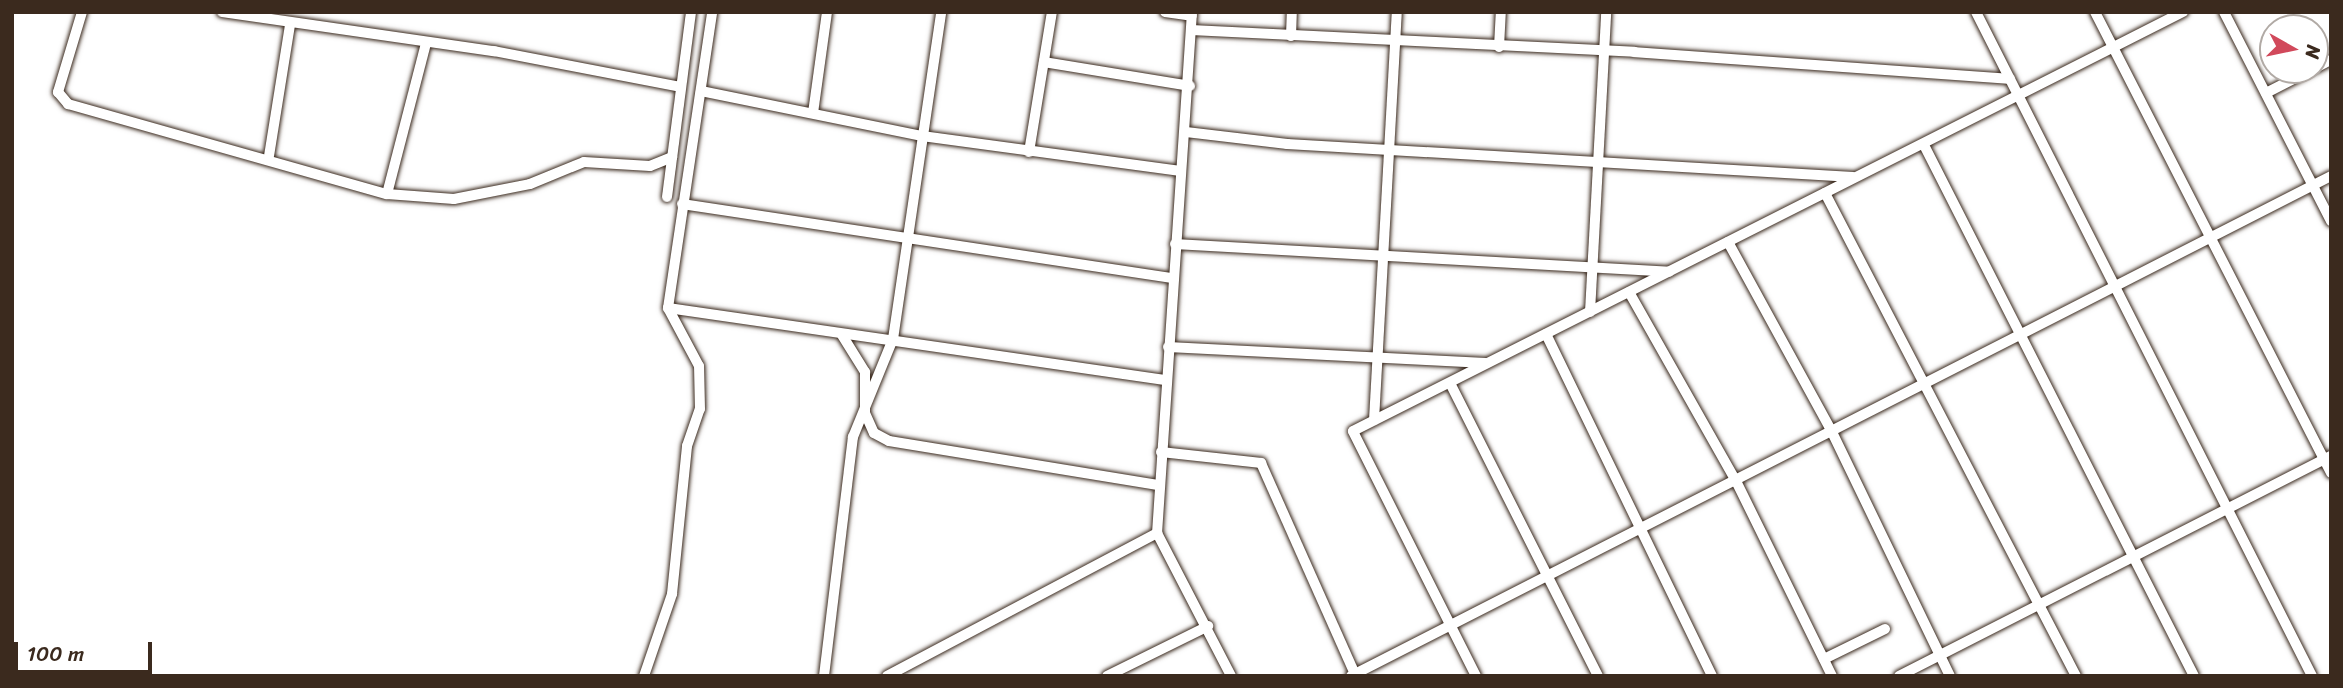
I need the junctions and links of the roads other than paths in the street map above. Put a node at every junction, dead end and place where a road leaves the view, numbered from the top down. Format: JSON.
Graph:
{"nodes":[{"id":1,"x":82,"y":12,"type":"edge"},
{"id":2,"x":222,"y":12,"type":"edge"},
{"id":3,"x":691,"y":12,"type":"edge"},
{"id":4,"x":712,"y":12,"type":"edge"},
{"id":5,"x":827,"y":12,"type":"edge"},
{"id":6,"x":941,"y":12,"type":"edge"},
{"id":7,"x":1052,"y":12,"type":"edge"},
{"id":8,"x":1166,"y":12,"type":"edge"},
{"id":9,"x":1292,"y":12,"type":"edge"},
{"id":10,"x":1397,"y":12,"type":"edge"},
{"id":11,"x":1501,"y":12,"type":"edge"},
{"id":12,"x":1606,"y":12,"type":"edge"},
{"id":13,"x":1976,"y":12,"type":"edge"},
{"id":14,"x":2095,"y":12,"type":"edge"},
{"id":15,"x":2183,"y":12,"type":"edge"},
{"id":16,"x":2224,"y":12,"type":"edge"},
{"id":17,"x":1192,"y":14,"type":"edge"},
{"id":18,"x":290,"y":25,"type":"junction"},
{"id":19,"x":1191,"y":30,"type":"junction"},
{"id":20,"x":1291,"y":36,"type":"junction"},
{"id":21,"x":1395,"y":41,"type":"junction"},
{"id":22,"x":426,"y":43,"type":"junction"},
{"id":23,"x":1499,"y":47,"type":"junction"},
{"id":24,"x":2114,"y":48,"type":"junction"},
{"id":25,"x":1604,"y":50,"type":"junction"},
{"id":26,"x":1044,"y":62,"type":"junction"},
{"id":27,"x":2010,"y":79,"type":"junction"},
{"id":28,"x":2284,"y":84,"type":"edge"},
{"id":29,"x":1190,"y":86,"type":"junction"},
{"id":30,"x":681,"y":87,"type":"junction"},
{"id":31,"x":701,"y":91,"type":"junction"},
{"id":32,"x":2266,"y":93,"type":"junction"},
{"id":33,"x":2019,"y":98,"type":"junction"},
{"id":34,"x":813,"y":113,"type":"junction"},
{"id":35,"x":1186,"y":132,"type":"junction"},
{"id":36,"x":922,"y":136,"type":"junction"},
{"id":37,"x":1925,"y":147,"type":"junction"},
{"id":38,"x":1390,"y":149,"type":"junction"},
{"id":39,"x":1029,"y":152,"type":"junction"},
{"id":40,"x":269,"y":156,"type":"junction"},
{"id":41,"x":671,"y":157,"type":"junction"},
{"id":42,"x":1598,"y":162,"type":"junction"},
{"id":43,"x":1181,"y":171,"type":"junction"},
{"id":44,"x":2331,"y":176,"type":"edge"},
{"id":45,"x":1854,"y":177,"type":"junction"},
{"id":46,"x":2314,"y":185,"type":"junction"},
{"id":47,"x":1825,"y":193,"type":"junction"},
{"id":48,"x":387,"y":194,"type":"junction"},
{"id":49,"x":667,"y":197,"type":"dead end"},
{"id":50,"x":682,"y":204,"type":"junction"},
{"id":51,"x":2331,"y":220,"type":"edge"},
{"id":52,"x":2213,"y":237,"type":"junction"},
{"id":53,"x":908,"y":239,"type":"junction"},
{"id":54,"x":1728,"y":242,"type":"junction"},
{"id":55,"x":1175,"y":244,"type":"junction"},
{"id":56,"x":1383,"y":253,"type":"junction"},
{"id":57,"x":1591,"y":264,"type":"junction"},
{"id":58,"x":1670,"y":272,"type":"junction"},
{"id":59,"x":1172,"y":278,"type":"junction"},
{"id":60,"x":2119,"y":289,"type":"junction"},
{"id":61,"x":1629,"y":292,"type":"junction"},
{"id":62,"x":668,"y":308,"type":"junction"},
{"id":63,"x":1590,"y":312,"type":"junction"},
{"id":64,"x":1546,"y":334,"type":"junction"},
{"id":65,"x":842,"y":335,"type":"junction"},
{"id":66,"x":2022,"y":337,"type":"junction"},
{"id":67,"x":892,"y":339,"type":"junction"},
{"id":68,"x":1168,"y":347,"type":"junction"},
{"id":69,"x":1377,"y":360,"type":"junction"},
{"id":70,"x":1487,"y":363,"type":"junction"},
{"id":71,"x":1166,"y":380,"type":"junction"},
{"id":72,"x":1450,"y":383,"type":"junction"},
{"id":73,"x":1927,"y":384,"type":"junction"},
{"id":74,"x":865,"y":413,"type":"junction"},
{"id":75,"x":1374,"y":420,"type":"junction"},
{"id":76,"x":1831,"y":430,"type":"junction"},
{"id":77,"x":1161,"y":452,"type":"junction"},
{"id":78,"x":2327,"y":458,"type":"edge"},
{"id":79,"x":2331,"y":473,"type":"edge"},
{"id":80,"x":1737,"y":484,"type":"junction"},
{"id":81,"x":1159,"y":485,"type":"junction"},
{"id":82,"x":2225,"y":509,"type":"junction"},
{"id":83,"x":1639,"y":529,"type":"junction"},
{"id":84,"x":1157,"y":533,"type":"junction"},
{"id":85,"x":2136,"y":555,"type":"junction"},
{"id":86,"x":1549,"y":576,"type":"junction"},
{"id":87,"x":2041,"y":606,"type":"junction"},
{"id":88,"x":1208,"y":626,"type":"junction"},
{"id":89,"x":1451,"y":626,"type":"junction"},
{"id":90,"x":1885,"y":629,"type":"dead end"},
{"id":91,"x":1938,"y":655,"type":"junction"},
{"id":92,"x":1824,"y":659,"type":"junction"},
{"id":93,"x":1354,"y":675,"type":"edge"},
{"id":94,"x":644,"y":676,"type":"edge"},
{"id":95,"x":824,"y":676,"type":"edge"},
{"id":96,"x":887,"y":676,"type":"edge"},
{"id":97,"x":1107,"y":676,"type":"edge"},
{"id":98,"x":1231,"y":676,"type":"edge"},
{"id":99,"x":1476,"y":676,"type":"edge"},
{"id":100,"x":1598,"y":676,"type":"edge"},
{"id":101,"x":1712,"y":676,"type":"edge"},
{"id":102,"x":1832,"y":676,"type":"edge"},
{"id":103,"x":1899,"y":676,"type":"edge"},
{"id":104,"x":1950,"y":676,"type":"edge"},
{"id":105,"x":2076,"y":676,"type":"edge"},
{"id":106,"x":2194,"y":676,"type":"edge"},
{"id":107,"x":2312,"y":676,"type":"edge"}],
"edges":[{"from":1,"to":40,"type":"street"},
{"from":2,"to":18,"type":"street"},
{"from":3,"to":30,"type":"street"},
{"from":4,"to":31,"type":"street"},
{"from":5,"to":34,"type":"street"},
{"from":6,"to":36,"type":"street"},
{"from":7,"to":26,"type":"street"},
{"from":8,"to":17,"type":"street"},
{"from":9,"to":20,"type":"street"},
{"from":10,"to":21,"type":"street"},
{"from":11,"to":23,"type":"street"},
{"from":12,"to":25,"type":"street"},
{"from":13,"to":27,"type":"street"},
{"from":14,"to":24,"type":"street"},
{"from":15,"to":24,"type":"street"},
{"from":16,"to":32,"type":"street"},
{"from":17,"to":19,"type":"street"},
{"from":18,"to":22,"type":"street"},
{"from":18,"to":40,"type":"street"},
{"from":19,"to":20,"type":"street"},
{"from":19,"to":29,"type":"street"},
{"from":20,"to":21,"type":"street"},
{"from":21,"to":23,"type":"street"},
{"from":21,"to":38,"type":"street"},
{"from":22,"to":30,"type":"street"},
{"from":22,"to":48,"type":"street"},
{"from":23,"to":25,"type":"street"},
{"from":24,"to":33,"type":"street"},
{"from":24,"to":52,"type":"street"},
{"from":25,"to":27,"type":"street"},
{"from":25,"to":42,"type":"street"},
{"from":26,"to":29,"type":"street"},
{"from":26,"to":39,"type":"street"},
{"from":27,"to":33,"type":"street"},
{"from":28,"to":32,"type":"street"},
{"from":29,"to":35,"type":"street"},
{"from":30,"to":41,"type":"street"},
{"from":31,"to":34,"type":"street"},
{"from":31,"to":50,"type":"street"},
{"from":32,"to":46,"type":"street"},
{"from":33,"to":37,"type":"street"},
{"from":33,"to":60,"type":"street"},
{"from":34,"to":36,"type":"street"},
{"from":35,"to":38,"type":"street"},
{"from":35,"to":43,"type":"street"},
{"from":36,"to":39,"type":"street"},
{"from":36,"to":53,"type":"street"},
{"from":37,"to":45,"type":"street"},
{"from":37,"to":66,"type":"street"},
{"from":38,"to":42,"type":"street"},
{"from":38,"to":56,"type":"street"},
{"from":39,"to":43,"type":"street"},
{"from":40,"to":48,"type":"street"},
{"from":41,"to":48,"type":"street"},
{"from":41,"to":49,"type":"street"},
{"from":42,"to":45,"type":"street"},
{"from":42,"to":57,"type":"street"},
{"from":43,"to":55,"type":"street"},
{"from":44,"to":46,"type":"street"},
{"from":45,"to":47,"type":"street"},
{"from":46,"to":51,"type":"street"},
{"from":46,"to":52,"type":"street"},
{"from":47,"to":54,"type":"street"},
{"from":47,"to":73,"type":"street"},
{"from":50,"to":53,"type":"street"},
{"from":50,"to":62,"type":"street"},
{"from":52,"to":60,"type":"street"},
{"from":52,"to":78,"type":"street"},
{"from":53,"to":59,"type":"street"},
{"from":53,"to":67,"type":"street"},
{"from":54,"to":58,"type":"street"},
{"from":54,"to":76,"type":"street"},
{"from":55,"to":56,"type":"street"},
{"from":55,"to":59,"type":"street"},
{"from":56,"to":57,"type":"street"},
{"from":56,"to":69,"type":"street"},
{"from":57,"to":58,"type":"street"},
{"from":57,"to":63,"type":"street"},
{"from":58,"to":61,"type":"street"},
{"from":59,"to":68,"type":"street"},
{"from":60,"to":66,"type":"street"},
{"from":60,"to":82,"type":"street"},
{"from":61,"to":63,"type":"street"},
{"from":61,"to":80,"type":"street"},
{"from":62,"to":65,"type":"street"},
{"from":62,"to":94,"type":"street"},
{"from":63,"to":64,"type":"street"},
{"from":64,"to":70,"type":"street"},
{"from":64,"to":83,"type":"street"},
{"from":65,"to":67,"type":"street"},
{"from":65,"to":74,"type":"street"},
{"from":66,"to":73,"type":"street"},
{"from":66,"to":85,"type":"street"},
{"from":67,"to":71,"type":"street"},
{"from":67,"to":74,"type":"street"},
{"from":68,"to":69,"type":"street"},
{"from":68,"to":71,"type":"street"},
{"from":69,"to":70,"type":"street"},
{"from":69,"to":75,"type":"street"},
{"from":70,"to":72,"type":"street"},
{"from":71,"to":77,"type":"street"},
{"from":72,"to":75,"type":"street"},
{"from":72,"to":86,"type":"street"},
{"from":73,"to":76,"type":"street"},
{"from":73,"to":87,"type":"street"},
{"from":74,"to":81,"type":"street"},
{"from":74,"to":95,"type":"street"},
{"from":75,"to":89,"type":"street"},
{"from":76,"to":80,"type":"street"},
{"from":76,"to":91,"type":"street"},
{"from":77,"to":81,"type":"street"},
{"from":77,"to":93,"type":"street"},
{"from":78,"to":79,"type":"street"},
{"from":78,"to":82,"type":"street"},
{"from":80,"to":83,"type":"street"},
{"from":80,"to":92,"type":"street"},
{"from":81,"to":84,"type":"street"},
{"from":82,"to":85,"type":"street"},
{"from":82,"to":107,"type":"street"},
{"from":83,"to":86,"type":"street"},
{"from":83,"to":101,"type":"street"},
{"from":84,"to":88,"type":"street"},
{"from":84,"to":96,"type":"street"},
{"from":85,"to":87,"type":"street"},
{"from":85,"to":106,"type":"street"},
{"from":86,"to":89,"type":"street"},
{"from":86,"to":100,"type":"street"},
{"from":87,"to":91,"type":"street"},
{"from":87,"to":105,"type":"street"},
{"from":88,"to":97,"type":"street"},
{"from":88,"to":98,"type":"street"},
{"from":89,"to":93,"type":"street"},
{"from":89,"to":99,"type":"street"},
{"from":90,"to":92,"type":"street"},
{"from":91,"to":103,"type":"street"},
{"from":91,"to":104,"type":"street"},
{"from":92,"to":102,"type":"street"}]}
